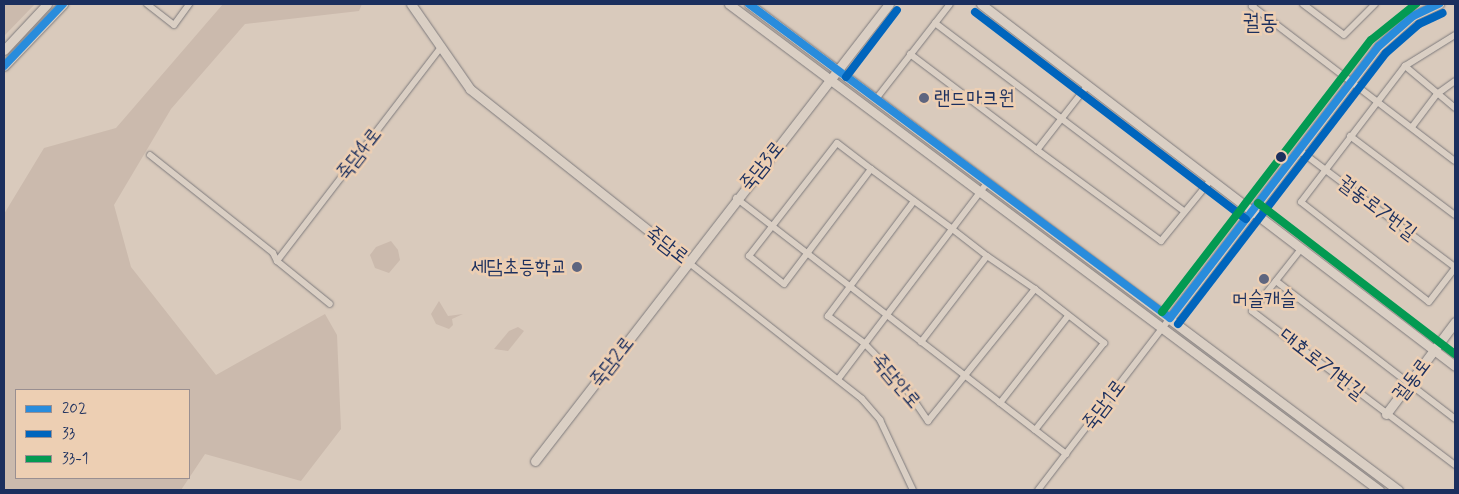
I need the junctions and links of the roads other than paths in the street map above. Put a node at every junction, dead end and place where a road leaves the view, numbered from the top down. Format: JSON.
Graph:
{"nodes":[{"id":1,"x":47,"y":4,"type":"edge"},
{"id":2,"x":63,"y":4,"type":"edge"},
{"id":3,"x":147,"y":4,"type":"edge"},
{"id":4,"x":189,"y":4,"type":"edge"},
{"id":5,"x":412,"y":4,"type":"edge"},
{"id":6,"x":729,"y":4,"type":"edge"},
{"id":7,"x":749,"y":4,"type":"edge"},
{"id":8,"x":889,"y":4,"type":"edge"},
{"id":9,"x":950,"y":4,"type":"edge"},
{"id":10,"x":981,"y":4,"type":"edge"},
{"id":11,"x":1254,"y":4,"type":"edge"},
{"id":12,"x":1305,"y":4,"type":"edge"},
{"id":13,"x":1375,"y":4,"type":"edge"},
{"id":14,"x":1438,"y":4,"type":"edge"},
{"id":15,"x":934,"y":23,"type":"junction"},
{"id":16,"x":1455,"y":35,"type":"edge"},
{"id":17,"x":441,"y":47,"type":"junction"},
{"id":18,"x":4,"y":50,"type":"edge"},
{"id":19,"x":910,"y":54,"type":"junction"},
{"id":20,"x":4,"y":66,"type":"edge"},
{"id":21,"x":1405,"y":66,"type":"junction"},
{"id":22,"x":838,"y":71,"type":"junction"},
{"id":23,"x":831,"y":80,"type":"junction"},
{"id":24,"x":1351,"y":81,"type":"junction"},
{"id":25,"x":1455,"y":82,"type":"edge"},
{"id":26,"x":1086,"y":86,"type":"junction"},
{"id":27,"x":1437,"y":94,"type":"junction"},
{"id":28,"x":876,"y":99,"type":"junction"},
{"id":29,"x":1376,"y":101,"type":"junction"},
{"id":30,"x":1455,"y":108,"type":"edge"},
{"id":31,"x":1061,"y":120,"type":"junction"},
{"id":32,"x":1412,"y":127,"type":"junction"},
{"id":33,"x":1350,"y":136,"type":"junction"},
{"id":34,"x":1037,"y":150,"type":"junction"},
{"id":35,"x":1298,"y":150,"type":"junction"},
{"id":36,"x":150,"y":155,"type":"dead end"},
{"id":37,"x":1455,"y":162,"type":"edge"},
{"id":38,"x":872,"y":169,"type":"junction"},
{"id":39,"x":1326,"y":170,"type":"junction"},
{"id":40,"x":1210,"y":181,"type":"junction"},
{"id":41,"x":988,"y":182,"type":"junction"},
{"id":42,"x":981,"y":191,"type":"junction"},
{"id":43,"x":736,"y":198,"type":"junction"},
{"id":44,"x":914,"y":201,"type":"junction"},
{"id":45,"x":1252,"y":210,"type":"junction"},
{"id":46,"x":1184,"y":211,"type":"junction"},
{"id":47,"x":1455,"y":215,"type":"edge"},
{"id":48,"x":772,"y":227,"type":"junction"},
{"id":49,"x":951,"y":228,"type":"junction"},
{"id":50,"x":1301,"y":249,"type":"junction"},
{"id":51,"x":807,"y":254,"type":"junction"},
{"id":52,"x":988,"y":256,"type":"junction"},
{"id":53,"x":277,"y":260,"type":"junction"},
{"id":54,"x":688,"y":262,"type":"junction"},
{"id":55,"x":1455,"y":268,"type":"edge"},
{"id":56,"x":1276,"y":281,"type":"junction"},
{"id":57,"x":849,"y":286,"type":"junction"},
{"id":58,"x":1035,"y":289,"type":"junction"},
{"id":59,"x":330,"y":304,"type":"dead end"},
{"id":60,"x":885,"y":314,"type":"junction"},
{"id":61,"x":1068,"y":316,"type":"junction"},
{"id":62,"x":1170,"y":318,"type":"junction"},
{"id":63,"x":1455,"y":322,"type":"edge"},
{"id":64,"x":1164,"y":327,"type":"junction"},
{"id":65,"x":921,"y":342,"type":"junction"},
{"id":66,"x":864,"y":343,"type":"junction"},
{"id":67,"x":1434,"y":350,"type":"junction"},
{"id":68,"x":1455,"y":366,"type":"edge"},
{"id":69,"x":965,"y":376,"type":"junction"},
{"id":70,"x":839,"y":378,"type":"junction"},
{"id":71,"x":1409,"y":384,"type":"junction"},
{"id":72,"x":1000,"y":403,"type":"junction"},
{"id":73,"x":1386,"y":414,"type":"junction"},
{"id":74,"x":1455,"y":419,"type":"edge"},
{"id":75,"x":1035,"y":430,"type":"junction"},
{"id":76,"x":1066,"y":454,"type":"junction"},
{"id":77,"x":535,"y":461,"type":"dead end"},
{"id":78,"x":1455,"y":465,"type":"edge"},
{"id":79,"x":913,"y":490,"type":"edge"},
{"id":80,"x":1038,"y":490,"type":"edge"},
{"id":81,"x":1379,"y":490,"type":"edge"},
{"id":82,"x":1398,"y":490,"type":"edge"}],
"edges":[{"from":1,"to":18,"type":"street"},
{"from":2,"to":20,"type":"street"},
{"from":3,"to":4,"type":"street"},
{"from":5,"to":17,"type":"street","name":"죽담로"},
{"from":6,"to":23,"type":"street"},
{"from":7,"to":22,"type":"street"},
{"from":8,"to":22,"type":"street","name":"죽담3로"},
{"from":9,"to":15,"type":"street"},
{"from":10,"to":26,"type":"street"},
{"from":11,"to":24,"type":"street"},
{"from":12,"to":13,"type":"street"},
{"from":14,"to":24,"type":"street"},
{"from":15,"to":19,"type":"street"},
{"from":15,"to":31,"type":"street"},
{"from":16,"to":21,"type":"street"},
{"from":17,"to":53,"type":"street","name":"죽담4로"},
{"from":17,"to":54,"type":"street","name":"죽담로"},
{"from":19,"to":28,"type":"street"},
{"from":19,"to":34,"type":"street"},
{"from":21,"to":27,"type":"street"},
{"from":21,"to":29,"type":"street"},
{"from":22,"to":23,"type":"street","name":"죽담3로"},
{"from":22,"to":28,"type":"street"},
{"from":23,"to":42,"type":"street"},
{"from":23,"to":43,"type":"street","name":"죽담3로"},
{"from":24,"to":29,"type":"street"},
{"from":24,"to":35,"type":"street"},
{"from":25,"to":27,"type":"street"},
{"from":26,"to":31,"type":"street"},
{"from":26,"to":40,"type":"street"},
{"from":27,"to":30,"type":"street"},
{"from":27,"to":32,"type":"street"},
{"from":28,"to":41,"type":"street"},
{"from":29,"to":32,"type":"street"},
{"from":29,"to":33,"type":"street"},
{"from":31,"to":34,"type":"street"},
{"from":31,"to":46,"type":"street"},
{"from":32,"to":37,"type":"street"},
{"from":33,"to":39,"type":"street"},
{"from":33,"to":47,"type":"street"},
{"from":34,"to":46,"type":"street"},
{"from":35,"to":39,"type":"street","name":"궐동로7번길"},
{"from":35,"to":45,"type":"street"},
{"from":36,"to":53,"type":"street"},
{"from":38,"to":44,"type":"street"},
{"from":38,"to":48,"type":"street"},
{"from":38,"to":51,"type":"street"},
{"from":39,"to":55,"type":"street","name":"궐동로7번길"},
{"from":39,"to":55,"type":"street"},
{"from":40,"to":45,"type":"street"},
{"from":40,"to":46,"type":"street"},
{"from":41,"to":42,"type":"street","name":"죽담안로"},
{"from":41,"to":62,"type":"street"},
{"from":42,"to":49,"type":"street","name":"죽담안로"},
{"from":42,"to":64,"type":"street"},
{"from":43,"to":48,"type":"street","name":"죽담안로"},
{"from":43,"to":54,"type":"street","name":"죽담3로"},
{"from":44,"to":49,"type":"street"},
{"from":44,"to":57,"type":"street","name":"죽담안로"},
{"from":45,"to":50,"type":"street"},
{"from":45,"to":62,"type":"street"},
{"from":48,"to":51,"type":"street","name":"죽담안로"},
{"from":48,"to":51,"type":"street"},
{"from":49,"to":52,"type":"street"},
{"from":49,"to":60,"type":"street","name":"죽담안로"},
{"from":50,"to":56,"type":"street","name":"대호로71번길"},
{"from":50,"to":67,"type":"street"},
{"from":51,"to":57,"type":"street","name":"죽담안로"},
{"from":52,"to":58,"type":"street"},
{"from":52,"to":65,"type":"street"},
{"from":53,"to":59,"type":"street"},
{"from":54,"to":70,"type":"street","name":"죽담로"},
{"from":54,"to":77,"type":"street","name":"죽담2로"},
{"from":56,"to":71,"type":"street"},
{"from":56,"to":73,"type":"street","name":"대호로71번길"},
{"from":57,"to":60,"type":"street","name":"죽담안로"},
{"from":57,"to":66,"type":"street","name":"죽담안로"},
{"from":58,"to":61,"type":"street"},
{"from":58,"to":69,"type":"street","name":"죽담안로"},
{"from":60,"to":65,"type":"street","name":"죽담안로"},
{"from":60,"to":66,"type":"street","name":"죽담안로"},
{"from":61,"to":72,"type":"street"},
{"from":61,"to":75,"type":"street"},
{"from":62,"to":64,"type":"street","name":"죽담1로"},
{"from":62,"to":82,"type":"street"},
{"from":63,"to":67,"type":"street","name":"궐동로"},
{"from":64,"to":76,"type":"street","name":"죽담1로"},
{"from":64,"to":81,"type":"street"},
{"from":65,"to":69,"type":"street","name":"죽담안로"},
{"from":66,"to":69,"type":"street","name":"죽담안로"},
{"from":66,"to":70,"type":"street","name":"죽담안로"},
{"from":67,"to":68,"type":"street"},
{"from":67,"to":71,"type":"street","name":"궐동로"},
{"from":69,"to":72,"type":"street","name":"죽담안로"},
{"from":70,"to":79,"type":"street","name":"죽담로"},
{"from":71,"to":73,"type":"street","name":"궐동로"},
{"from":71,"to":74,"type":"street"},
{"from":72,"to":75,"type":"street","name":"죽담안로"},
{"from":73,"to":78,"type":"street","name":"대호로71번길"},
{"from":75,"to":76,"type":"street","name":"죽담안로"},
{"from":76,"to":80,"type":"street","name":"죽담1로"}]}
